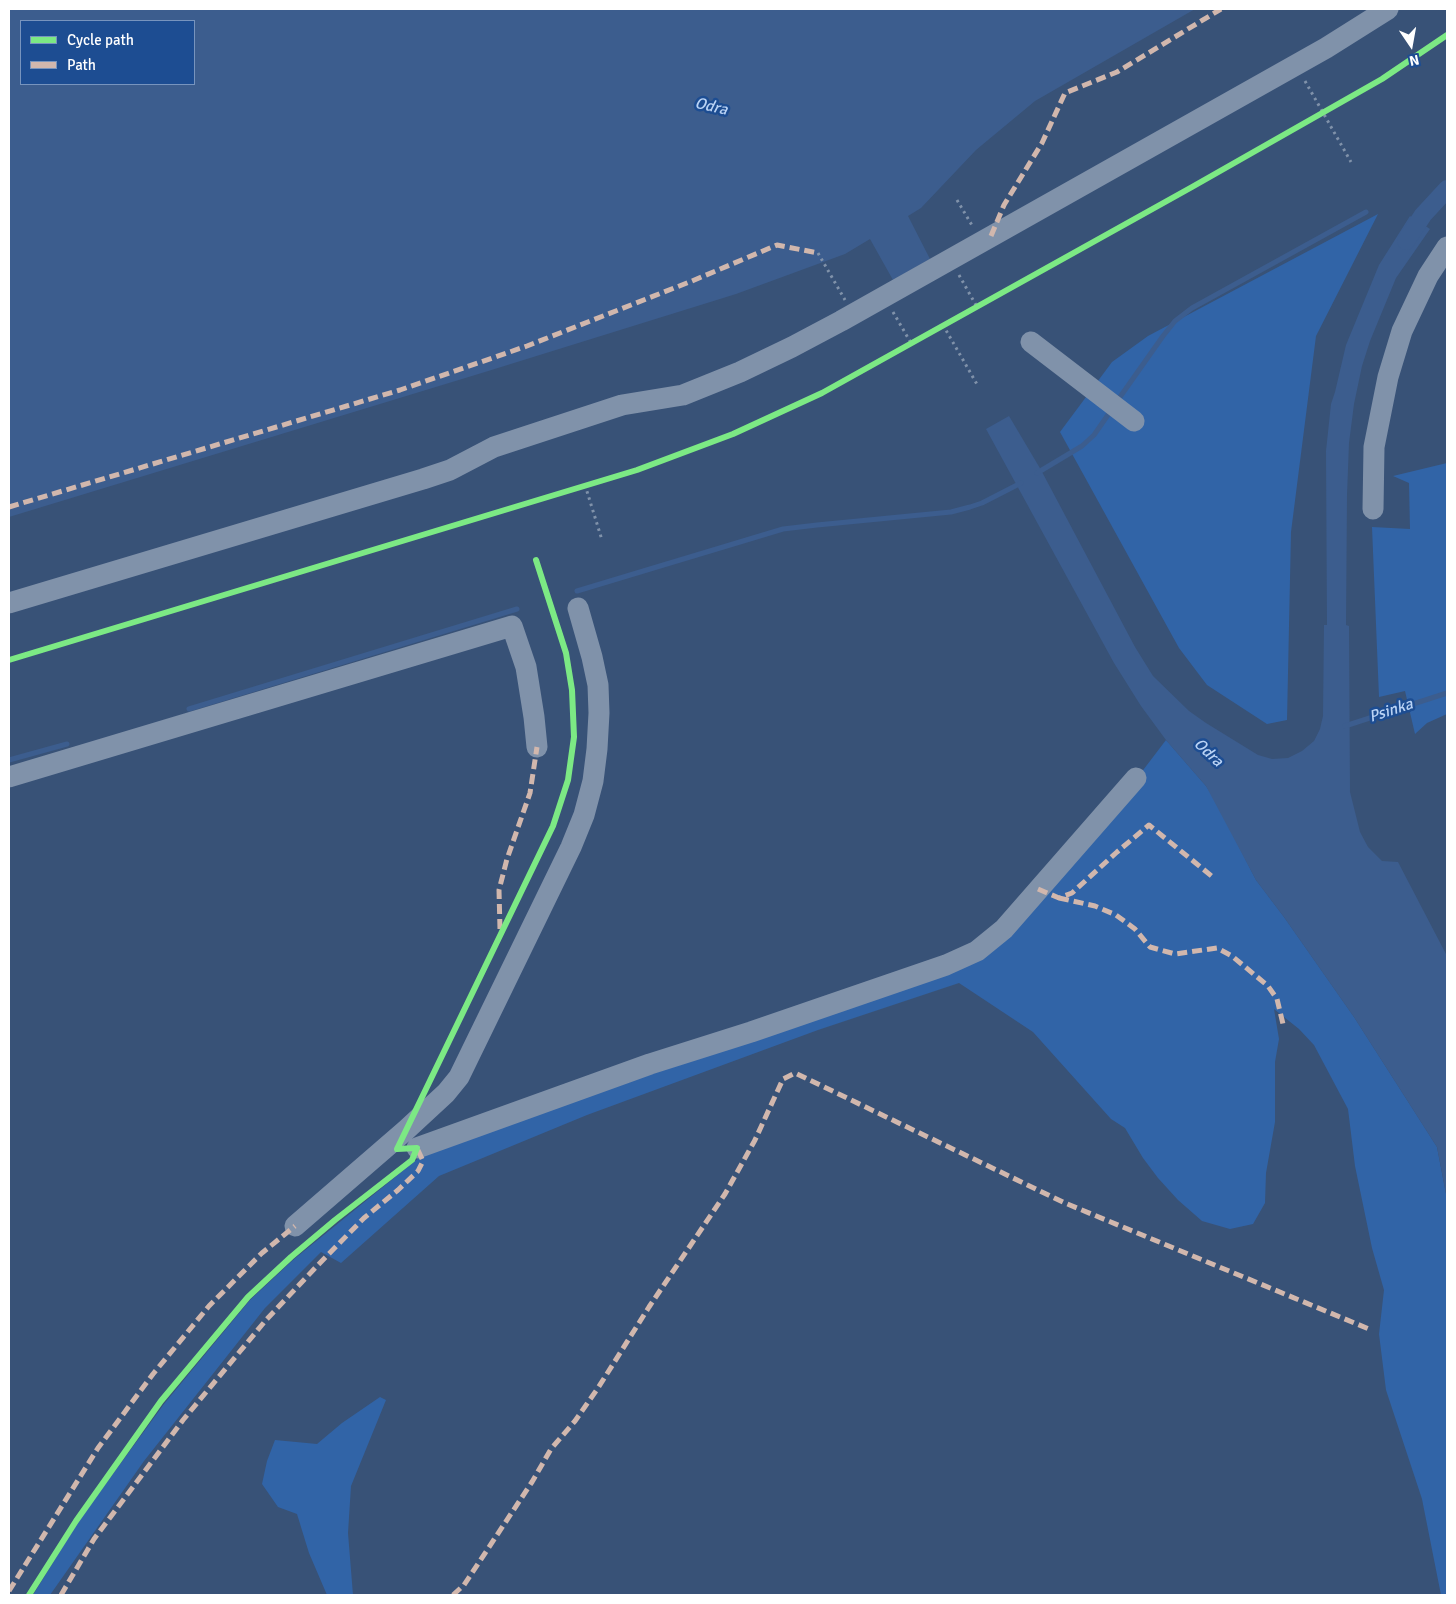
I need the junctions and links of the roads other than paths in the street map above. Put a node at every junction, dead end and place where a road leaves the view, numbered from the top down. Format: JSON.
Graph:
{"nodes":[{"id":1,"x":1388,"y":9,"type":"edge"},
{"id":2,"x":1447,"y":247,"type":"edge"},
{"id":3,"x":1031,"y":342,"type":"dead end"},
{"id":4,"x":1134,"y":421,"type":"dead end"},
{"id":5,"x":1373,"y":509,"type":"dead end"},
{"id":6,"x":9,"y":603,"type":"edge"},
{"id":7,"x":578,"y":608,"type":"dead end"},
{"id":8,"x":537,"y":747,"type":"dead end"},
{"id":9,"x":9,"y":777,"type":"edge"},
{"id":10,"x":1136,"y":778,"type":"dead end"},
{"id":11,"x":417,"y":1148,"type":"dead end"},
{"id":12,"x":295,"y":1226,"type":"dead end"}],
"edges":[{"from":1,"to":6,"type":"lane"},
{"from":2,"to":5,"type":"lane"},
{"from":3,"to":4,"type":"lane"},
{"from":7,"to":12,"type":"lane"},
{"from":8,"to":9,"type":"lane"},
{"from":10,"to":11,"type":"lane"}]}
